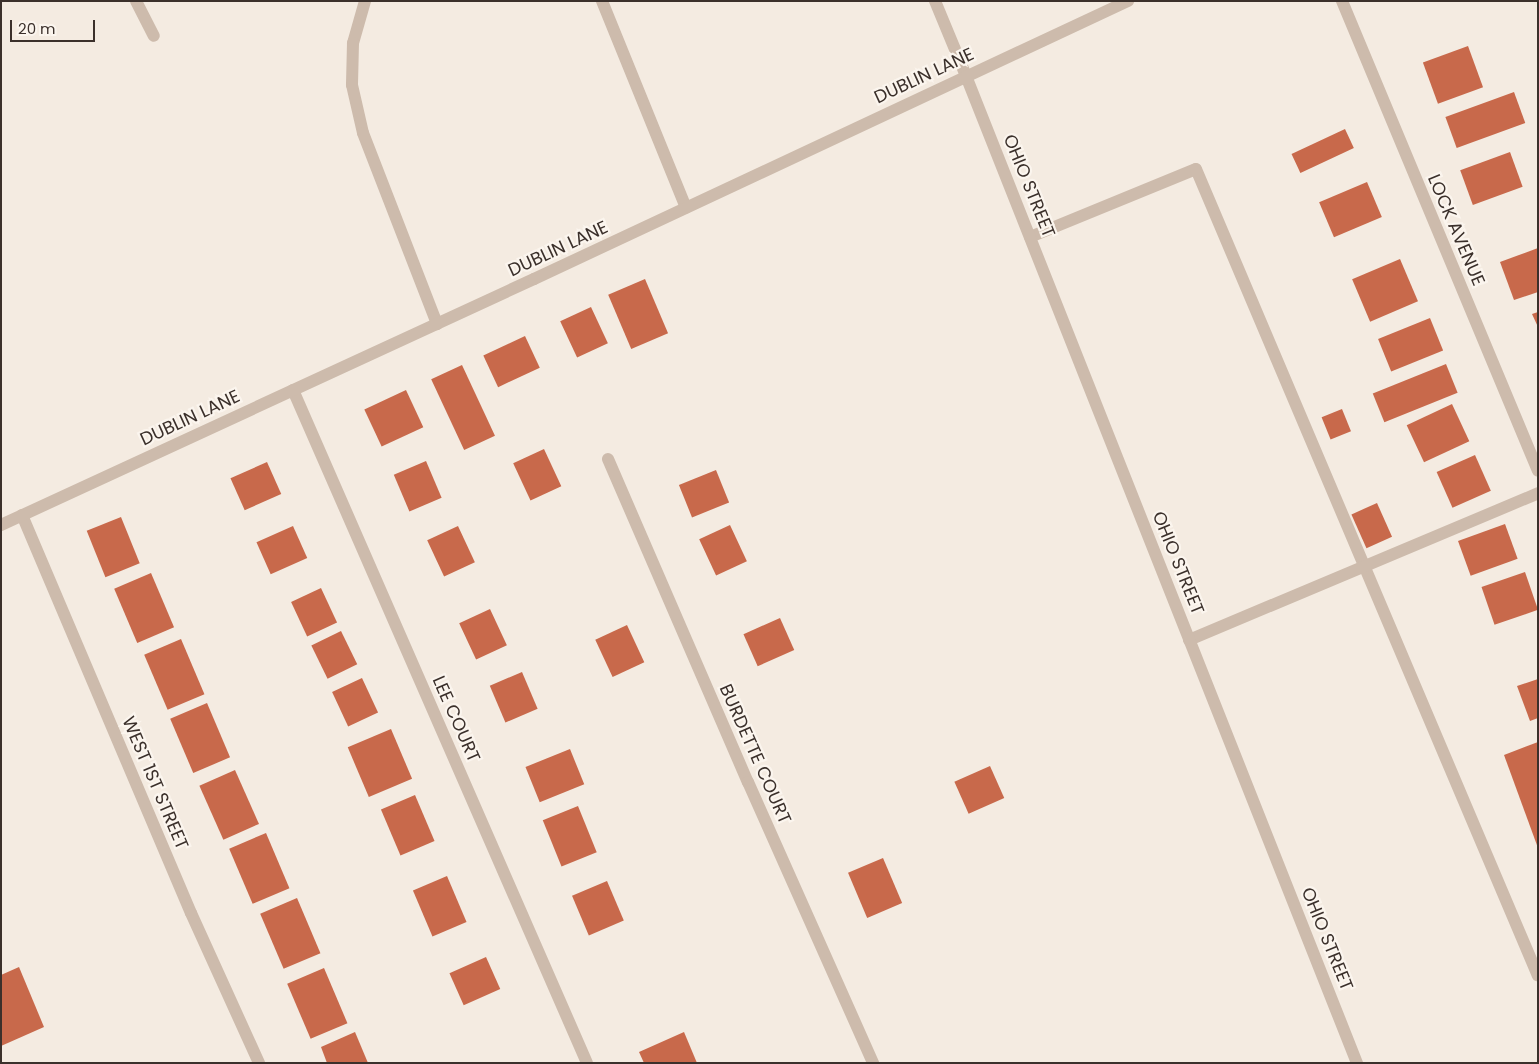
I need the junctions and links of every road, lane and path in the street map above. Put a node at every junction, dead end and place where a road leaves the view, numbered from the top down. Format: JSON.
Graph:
{"nodes":[{"id":1,"x":136,"y":1,"type":"edge"},
{"id":2,"x":365,"y":1,"type":"edge"},
{"id":3,"x":602,"y":1,"type":"edge"},
{"id":4,"x":935,"y":1,"type":"edge"},
{"id":5,"x":1128,"y":1,"type":"edge"},
{"id":6,"x":1342,"y":1,"type":"edge"},
{"id":7,"x":154,"y":36,"type":"dead end"},
{"id":8,"x":966,"y":76,"type":"junction"},
{"id":9,"x":686,"y":208,"type":"junction"},
{"id":10,"x":1030,"y":237,"type":"junction"},
{"id":11,"x":437,"y":324,"type":"junction"},
{"id":12,"x":293,"y":390,"type":"junction"},
{"id":13,"x":608,"y":459,"type":"dead end"},
{"id":14,"x":1538,"y":472,"type":"edge"},
{"id":15,"x":1538,"y":493,"type":"edge"},
{"id":16,"x":22,"y":515,"type":"junction"},
{"id":17,"x":1,"y":525,"type":"edge"},
{"id":18,"x":1363,"y":567,"type":"junction"},
{"id":19,"x":1189,"y":640,"type":"junction"},
{"id":20,"x":1538,"y":976,"type":"edge"},
{"id":21,"x":259,"y":1063,"type":"edge"},
{"id":22,"x":587,"y":1063,"type":"edge"},
{"id":23,"x":873,"y":1063,"type":"edge"},
{"id":24,"x":1357,"y":1063,"type":"edge"}],
"edges":[{"from":1,"to":7,"type":"street"},
{"from":2,"to":11,"type":"street"},
{"from":3,"to":9,"type":"street"},
{"from":4,"to":8,"type":"street","name":"OHIO STREET"},
{"from":5,"to":8,"type":"street","name":"DUBLIN LANE"},
{"from":6,"to":14,"type":"street","name":"LOCK AVENUE"},
{"from":8,"to":9,"type":"street","name":"DUBLIN LANE"},
{"from":8,"to":10,"type":"street","name":"OHIO STREET"},
{"from":9,"to":11,"type":"street","name":"DUBLIN LANE"},
{"from":10,"to":18,"type":"street"},
{"from":10,"to":19,"type":"street","name":"OHIO STREET"},
{"from":11,"to":12,"type":"street","name":"DUBLIN LANE"},
{"from":12,"to":16,"type":"street","name":"DUBLIN LANE"},
{"from":12,"to":22,"type":"street","name":"LEE COURT"},
{"from":13,"to":23,"type":"street","name":"BURDETTE COURT"},
{"from":15,"to":18,"type":"street"},
{"from":16,"to":17,"type":"street","name":"DUBLIN LANE"},
{"from":16,"to":21,"type":"street","name":"WEST 1ST STREET"},
{"from":18,"to":19,"type":"street"},
{"from":18,"to":20,"type":"street"},
{"from":19,"to":24,"type":"street","name":"OHIO STREET"}]}
